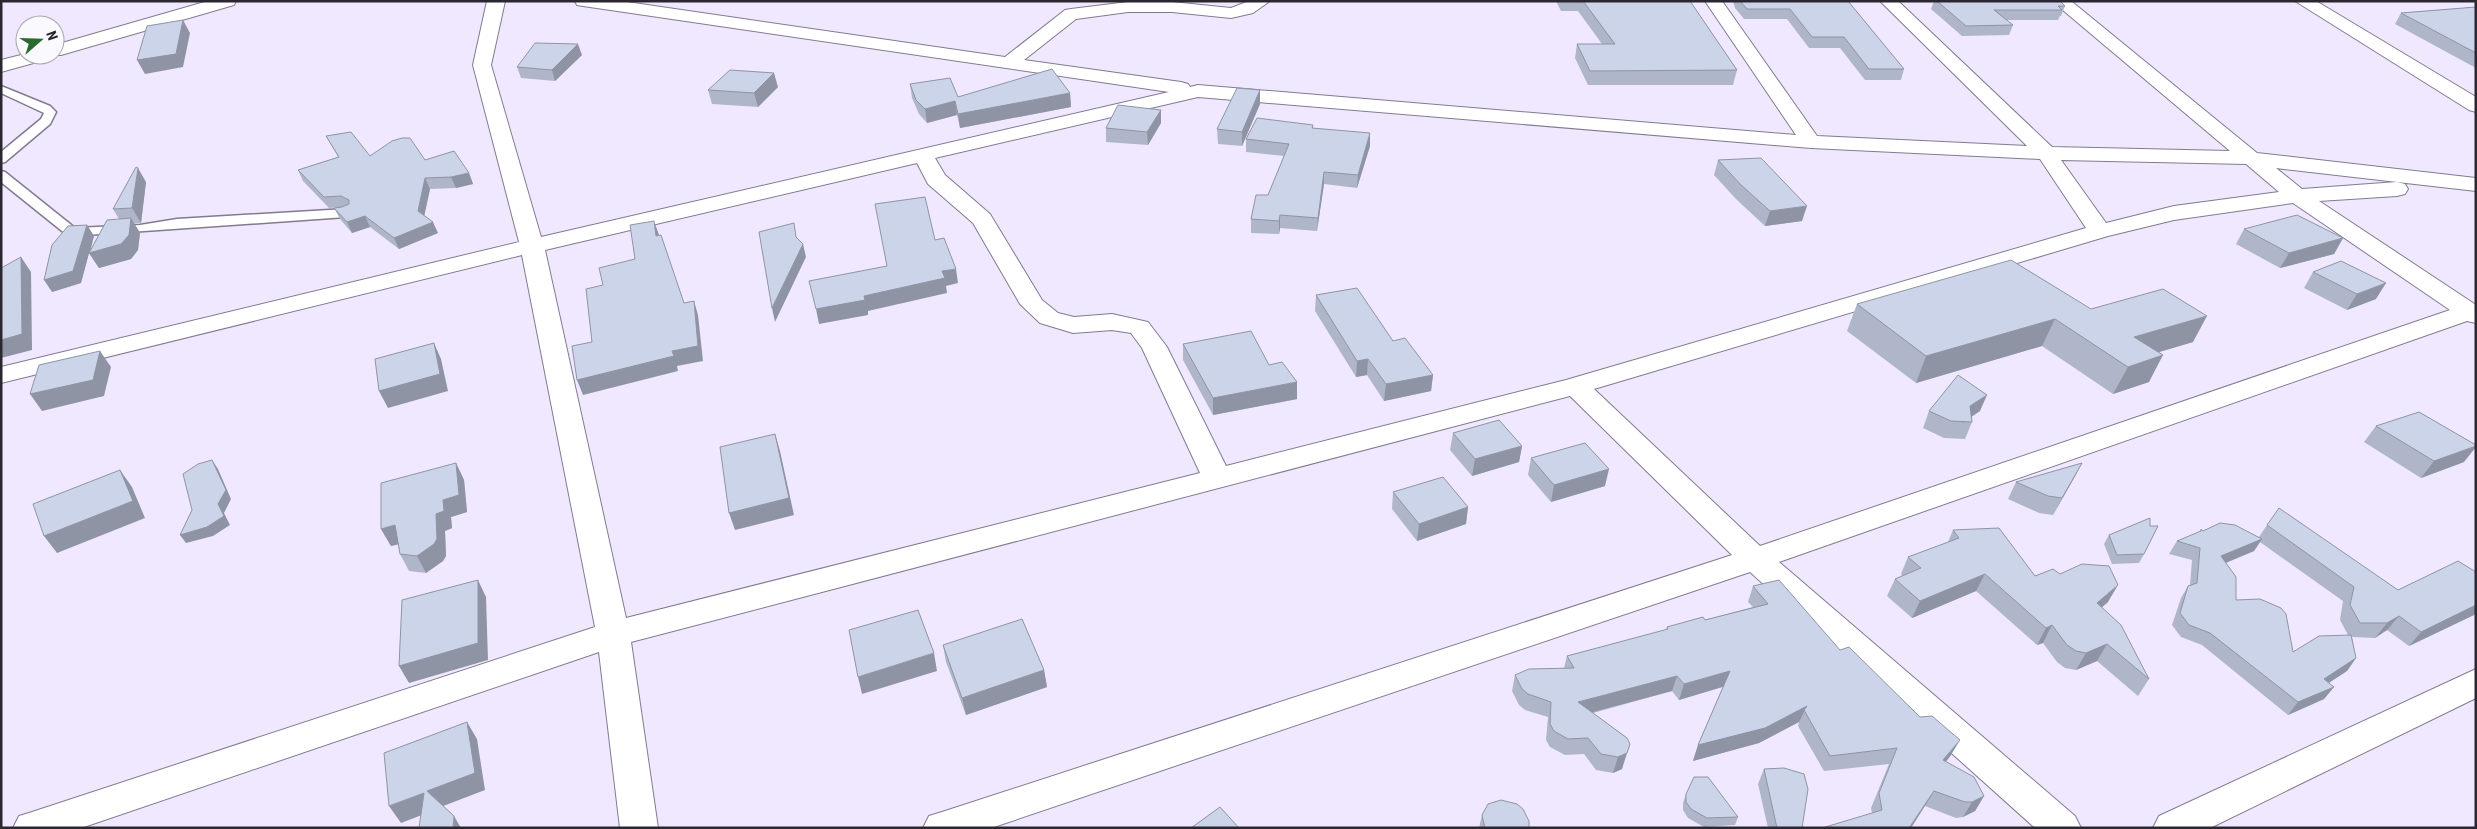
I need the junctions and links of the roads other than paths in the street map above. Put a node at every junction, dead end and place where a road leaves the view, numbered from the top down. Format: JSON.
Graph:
{"nodes":[{"id":1,"x":228,"y":1,"type":"edge"},
{"id":2,"x":496,"y":1,"type":"edge"},
{"id":3,"x":583,"y":1,"type":"edge"},
{"id":4,"x":1085,"y":1,"type":"edge"},
{"id":5,"x":1262,"y":1,"type":"edge"},
{"id":6,"x":1714,"y":1,"type":"edge"},
{"id":7,"x":1888,"y":1,"type":"edge"},
{"id":8,"x":2060,"y":1,"type":"edge"},
{"id":9,"x":2303,"y":1,"type":"edge"},
{"id":10,"x":1071,"y":14,"type":"junction"},
{"id":11,"x":65,"y":48,"type":"edge"},
{"id":12,"x":15,"y":62,"type":"edge"},
{"id":13,"x":1007,"y":64,"type":"junction"},
{"id":14,"x":1,"y":66,"type":"edge"},
{"id":15,"x":1,"y":89,"type":"edge"},
{"id":16,"x":1198,"y":91,"type":"junction"},
{"id":17,"x":2476,"y":106,"type":"edge"},
{"id":18,"x":1811,"y":142,"type":"junction"},
{"id":19,"x":2046,"y":153,"type":"junction"},
{"id":20,"x":923,"y":155,"type":"junction"},
{"id":21,"x":2248,"y":158,"type":"junction"},
{"id":22,"x":1,"y":159,"type":"edge"},
{"id":23,"x":1,"y":175,"type":"edge"},
{"id":24,"x":2468,"y":185,"type":"edge"},
{"id":25,"x":2297,"y":196,"type":"junction"},
{"id":26,"x":346,"y":213,"type":"edge"},
{"id":27,"x":2100,"y":232,"type":"junction"},
{"id":28,"x":532,"y":246,"type":"junction"},
{"id":29,"x":2472,"y":314,"type":"edge"},
{"id":30,"x":1,"y":375,"type":"edge"},
{"id":31,"x":1575,"y":386,"type":"junction"},
{"id":32,"x":1217,"y":478,"type":"junction"},
{"id":33,"x":1755,"y":559,"type":"junction"},
{"id":34,"x":613,"y":634,"type":"junction"},
{"id":35,"x":2476,"y":682,"type":"edge"},
{"id":36,"x":32,"y":828,"type":"edge"},
{"id":37,"x":638,"y":828,"type":"edge"},
{"id":38,"x":942,"y":828,"type":"edge"},
{"id":39,"x":2062,"y":828,"type":"edge"},
{"id":40,"x":2172,"y":828,"type":"edge"}],
"edges":[{"from":1,"to":11,"type":"street"},
{"from":2,"to":28,"type":"street"},
{"from":3,"to":13,"type":"street"},
{"from":4,"to":10,"type":"street"},
{"from":5,"to":10,"type":"street"},
{"from":6,"to":18,"type":"street"},
{"from":7,"to":19,"type":"street"},
{"from":8,"to":21,"type":"street"},
{"from":9,"to":17,"type":"street"},
{"from":10,"to":13,"type":"street"},
{"from":12,"to":14,"type":"street"},
{"from":13,"to":16,"type":"street"},
{"from":15,"to":22,"type":"lane"},
{"from":16,"to":18,"type":"street"},
{"from":16,"to":20,"type":"street"},
{"from":18,"to":19,"type":"street"},
{"from":19,"to":21,"type":"street"},
{"from":19,"to":27,"type":"street"},
{"from":20,"to":28,"type":"street"},
{"from":20,"to":32,"type":"street"},
{"from":21,"to":24,"type":"street"},
{"from":21,"to":25,"type":"street"},
{"from":23,"to":26,"type":"lane"},
{"from":24,"to":25,"type":"street"},
{"from":25,"to":27,"type":"street"},
{"from":25,"to":29,"type":"street"},
{"from":27,"to":31,"type":"street"},
{"from":28,"to":30,"type":"street"},
{"from":28,"to":34,"type":"street"},
{"from":29,"to":33,"type":"street"},
{"from":31,"to":32,"type":"street"},
{"from":31,"to":33,"type":"street"},
{"from":32,"to":34,"type":"street"},
{"from":33,"to":38,"type":"street"},
{"from":33,"to":39,"type":"street"},
{"from":34,"to":36,"type":"street"},
{"from":34,"to":37,"type":"street"},
{"from":35,"to":40,"type":"street"}]}
